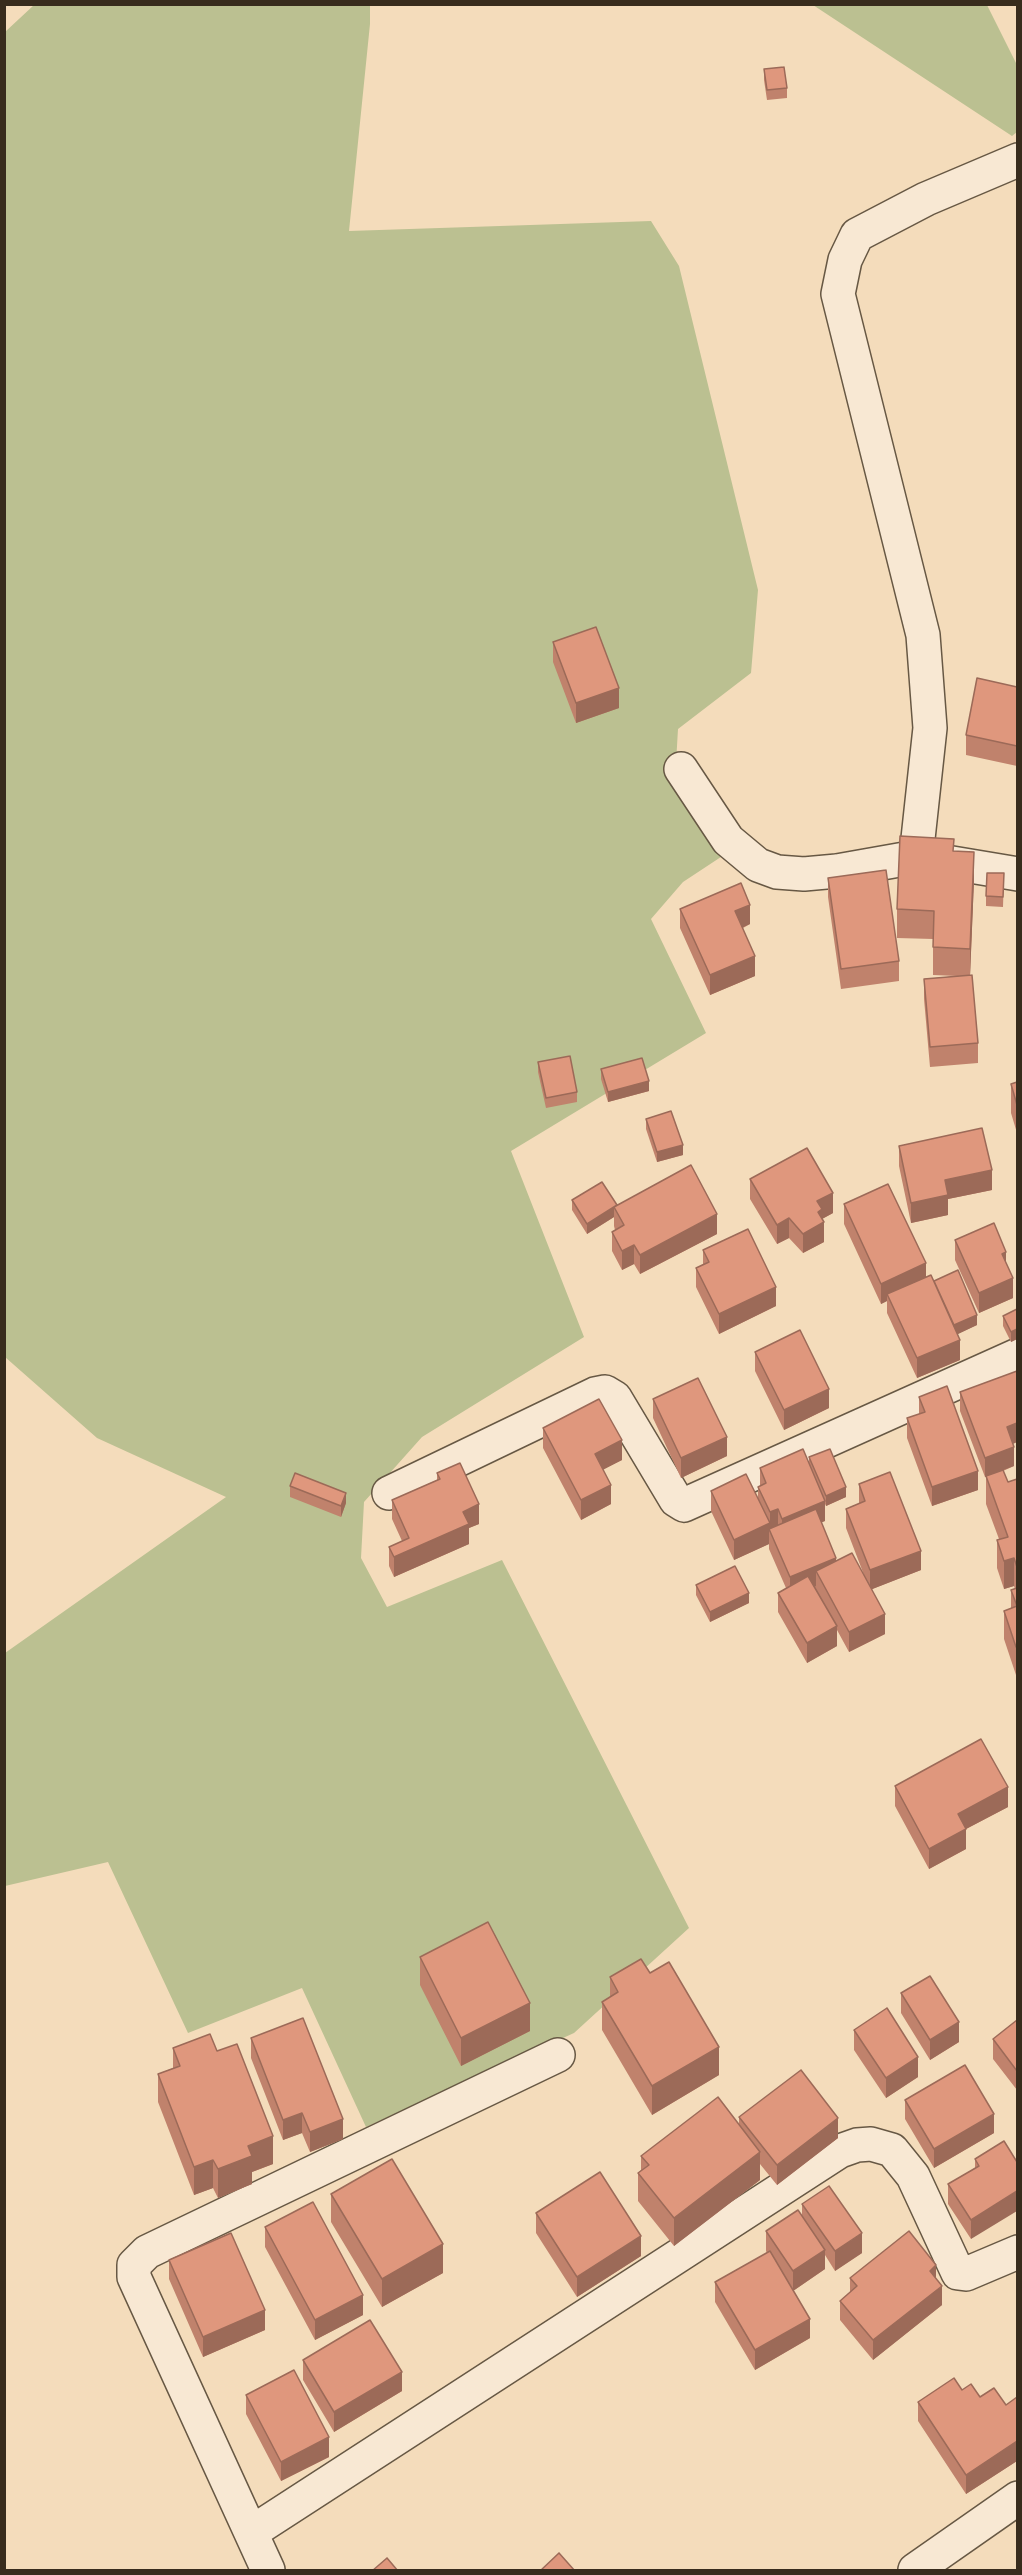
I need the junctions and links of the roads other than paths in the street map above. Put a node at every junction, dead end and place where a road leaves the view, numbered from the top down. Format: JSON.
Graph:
{"nodes":[{"id":1,"x":1017,"y":160,"type":"edge"},
{"id":2,"x":681,"y":770,"type":"dead end"},
{"id":3,"x":915,"y":857,"type":"junction"},
{"id":4,"x":1017,"y":874,"type":"edge"},
{"id":5,"x":1017,"y":1355,"type":"edge"},
{"id":6,"x":389,"y":1493,"type":"dead end"},
{"id":7,"x":558,"y":2055,"type":"dead end"},
{"id":8,"x":1017,"y":2252,"type":"edge"},
{"id":9,"x":1017,"y":2498,"type":"edge"},
{"id":10,"x":252,"y":2532,"type":"junction"},
{"id":11,"x":268,"y":2571,"type":"edge"},
{"id":12,"x":915,"y":2571,"type":"edge"}],
"edges":[{"from":1,"to":3,"type":"street"},
{"from":2,"to":3,"type":"street"},
{"from":3,"to":4,"type":"street"},
{"from":5,"to":6,"type":"street"},
{"from":7,"to":10,"type":"street"},
{"from":8,"to":10,"type":"street"},
{"from":9,"to":12,"type":"street"},
{"from":10,"to":11,"type":"street"}]}
